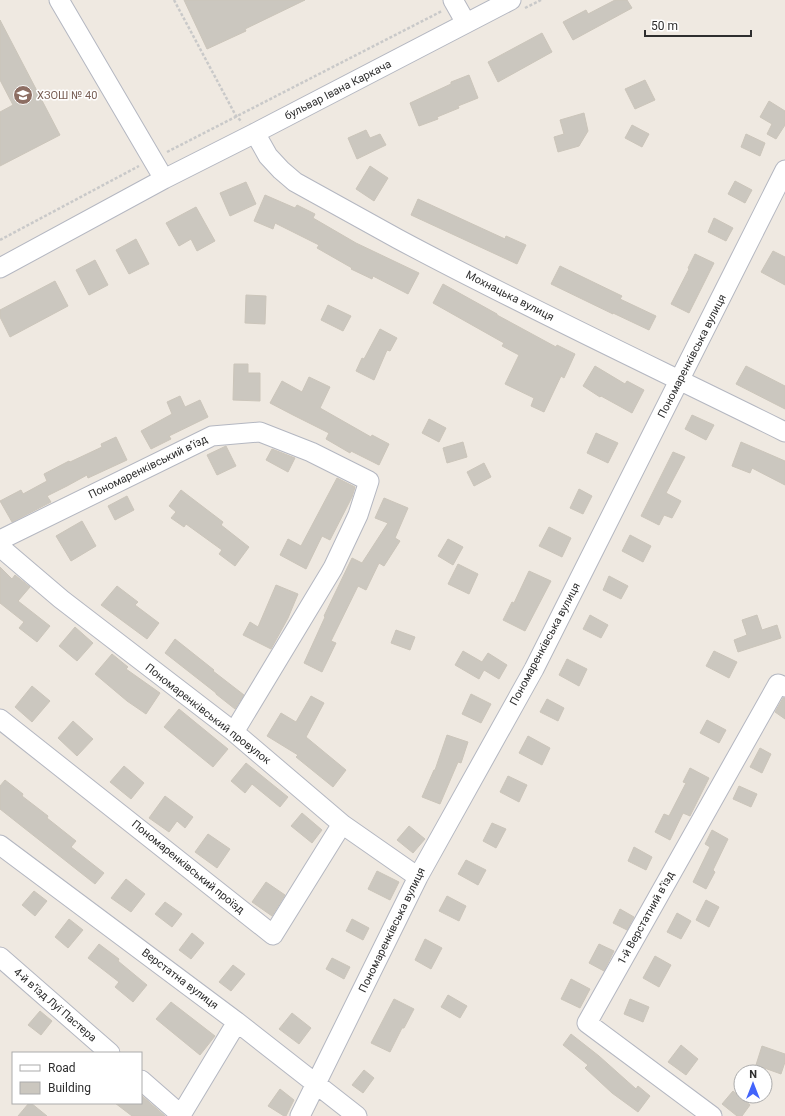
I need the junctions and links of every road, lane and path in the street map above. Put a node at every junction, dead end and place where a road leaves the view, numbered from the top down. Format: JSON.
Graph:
{"nodes":[{"id":1,"x":59,"y":0,"type":"edge"},
{"id":2,"x":174,"y":0,"type":"edge"},
{"id":3,"x":511,"y":0,"type":"edge"},
{"id":4,"x":454,"y":2,"type":"edge"},
{"id":5,"x":466,"y":24,"type":"junction"},
{"id":6,"x":236,"y":116,"type":"junction"},
{"id":7,"x":255,"y":133,"type":"junction"},
{"id":8,"x":152,"y":160,"type":"junction"},
{"id":9,"x":785,"y":170,"type":"edge"},
{"id":10,"x":164,"y":179,"type":"junction"},
{"id":11,"x":0,"y":240,"type":"edge"},
{"id":12,"x":0,"y":268,"type":"edge"},
{"id":13,"x":680,"y":379,"type":"junction"},
{"id":14,"x":785,"y":432,"type":"edge"},
{"id":15,"x":0,"y":540,"type":"edge"},
{"id":16,"x":0,"y":547,"type":"edge"},
{"id":17,"x":785,"y":687,"type":"edge"},
{"id":18,"x":0,"y":720,"type":"edge"},
{"id":19,"x":234,"y":732,"type":"junction"},
{"id":20,"x":342,"y":824,"type":"junction"},
{"id":21,"x":0,"y":845,"type":"edge"},
{"id":22,"x":418,"y":877,"type":"junction"},
{"id":23,"x":0,"y":957,"type":"edge"},
{"id":24,"x":237,"y":1022,"type":"junction"},
{"id":25,"x":109,"y":1052,"type":"edge"},
{"id":26,"x":142,"y":1081,"type":"edge"},
{"id":27,"x":316,"y":1085,"type":"junction"},
{"id":28,"x":181,"y":1115,"type":"edge"},
{"id":29,"x":300,"y":1116,"type":"edge"},
{"id":30,"x":357,"y":1116,"type":"edge"},
{"id":31,"x":712,"y":1116,"type":"edge"}],
"edges":[{"from":1,"to":8,"type":"street"},
{"from":2,"to":6,"type":"path"},
{"from":3,"to":5,"type":"street","name":"бульвар Івана Каркача"},
{"from":4,"to":5,"type":"street"},
{"from":4,"to":6,"type":"path"},
{"from":5,"to":7,"type":"street","name":"бульвар Івана Каркача"},
{"from":6,"to":7,"type":"path"},
{"from":6,"to":8,"type":"path"},
{"from":7,"to":10,"type":"street","name":"бульвар Івана Каркача"},
{"from":7,"to":13,"type":"street","name":"Мохнацька вулиця"},
{"from":8,"to":10,"type":"street"},
{"from":8,"to":11,"type":"path"},
{"from":9,"to":13,"type":"street","name":"Пономаренківська вулиця"},
{"from":10,"to":12,"type":"street","name":"бульвар Івана Каркача"},
{"from":13,"to":14,"type":"street","name":"Мохнацька вулиця"},
{"from":13,"to":22,"type":"street","name":"Пономаренківська вулиця"},
{"from":15,"to":19,"type":"street","name":"Пономаренківський в’їзд"},
{"from":16,"to":19,"type":"street","name":"Пономаренківський провулок"},
{"from":17,"to":31,"type":"street","name":"1-й Верстатний в’їзд"},
{"from":18,"to":20,"type":"street","name":"Пономаренківський проїзд"},
{"from":19,"to":20,"type":"street","name":"Пономаренківський провулок"},
{"from":20,"to":22,"type":"street","name":"Пономаренківський провулок"},
{"from":21,"to":24,"type":"street","name":"Верстатна вулиця"},
{"from":22,"to":27,"type":"street","name":"Пономаренківська вулиця"},
{"from":23,"to":25,"type":"street","name":"4-й в’їзд Луї Пастера"},
{"from":24,"to":27,"type":"street","name":"Верстатна вулиця"},
{"from":24,"to":28,"type":"street"},
{"from":26,"to":28,"type":"street"},
{"from":27,"to":29,"type":"street","name":"Пономаренківська вулиця"},
{"from":27,"to":30,"type":"street","name":"Верстатна вулиця"}]}
